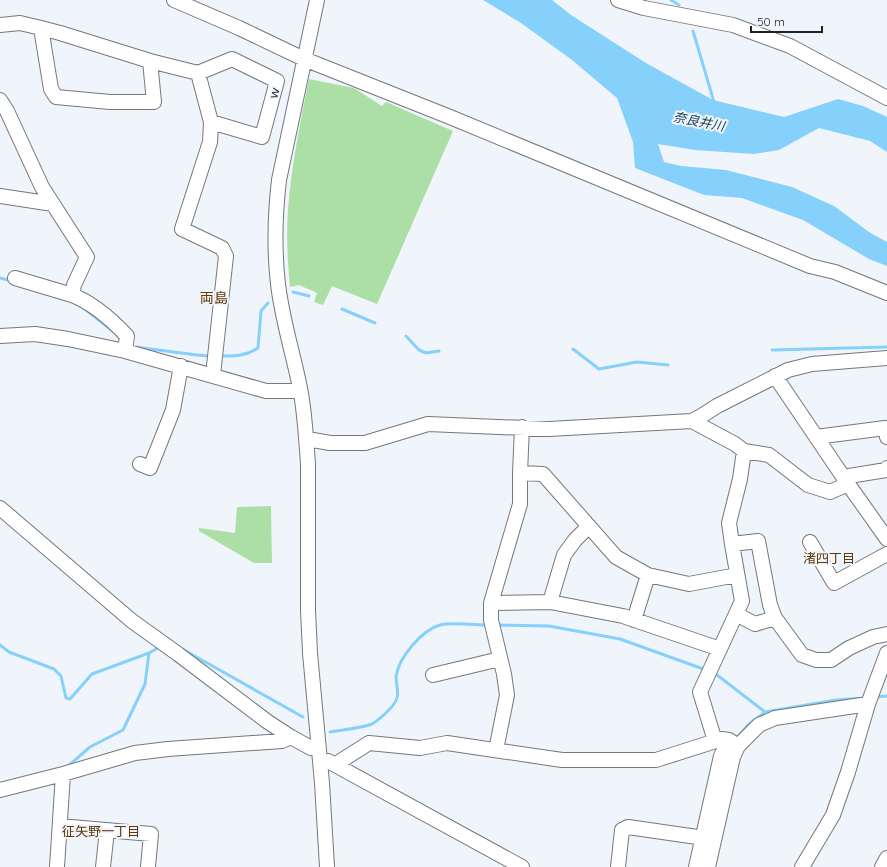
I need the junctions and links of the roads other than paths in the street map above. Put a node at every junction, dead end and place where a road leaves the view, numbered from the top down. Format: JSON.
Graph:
{"nodes":[{"id":1,"x":174,"y":0,"type":"edge"},
{"id":2,"x":317,"y":0,"type":"edge"},
{"id":3,"x":618,"y":0,"type":"edge"},
{"id":4,"x":0,"y":25,"type":"edge"},
{"id":5,"x":41,"y":28,"type":"junction"},
{"id":6,"x":304,"y":56,"type":"junction"},
{"id":7,"x":150,"y":61,"type":"junction"},
{"id":8,"x":198,"y":73,"type":"junction"},
{"id":9,"x":887,"y":98,"type":"edge"},
{"id":10,"x":0,"y":100,"type":"edge"},
{"id":11,"x":211,"y":122,"type":"junction"},
{"id":12,"x":0,"y":196,"type":"edge"},
{"id":13,"x":53,"y":204,"type":"junction"},
{"id":14,"x":15,"y":278,"type":"dead end"},
{"id":15,"x":887,"y":293,"type":"edge"},
{"id":16,"x":72,"y":295,"type":"junction"},
{"id":17,"x":0,"y":336,"type":"edge"},
{"id":18,"x":126,"y":351,"type":"junction"},
{"id":19,"x":887,"y":358,"type":"edge"},
{"id":20,"x":181,"y":366,"type":"junction"},
{"id":21,"x":213,"y":375,"type":"junction"},
{"id":22,"x":775,"y":376,"type":"junction"},
{"id":23,"x":300,"y":389,"type":"junction"},
{"id":24,"x":692,"y":421,"type":"junction"},
{"id":25,"x":522,"y":427,"type":"junction"},
{"id":26,"x":816,"y":437,"type":"junction"},
{"id":27,"x":887,"y":437,"type":"edge"},
{"id":28,"x":306,"y":440,"type":"junction"},
{"id":29,"x":744,"y":451,"type":"junction"},
{"id":30,"x":140,"y":464,"type":"dead end"},
{"id":31,"x":887,"y":468,"type":"edge"},
{"id":32,"x":520,"y":474,"type":"junction"},
{"id":33,"x":845,"y":481,"type":"junction"},
{"id":34,"x":0,"y":508,"type":"edge"},
{"id":35,"x":589,"y":526,"type":"junction"},
{"id":36,"x":887,"y":539,"type":"edge"},
{"id":37,"x":810,"y":542,"type":"dead end"},
{"id":38,"x":732,"y":544,"type":"junction"},
{"id":39,"x":887,"y":554,"type":"edge"},
{"id":40,"x":648,"y":575,"type":"junction"},
{"id":41,"x":737,"y":575,"type":"junction"},
{"id":42,"x":550,"y":602,"type":"junction"},
{"id":43,"x":491,"y":603,"type":"junction"},
{"id":44,"x":736,"y":614,"type":"junction"},
{"id":45,"x":775,"y":618,"type":"junction"},
{"id":46,"x":634,"y":620,"type":"junction"},
{"id":47,"x":887,"y":634,"type":"edge"},
{"id":48,"x":720,"y":649,"type":"junction"},
{"id":49,"x":887,"y":653,"type":"edge"},
{"id":50,"x":500,"y":659,"type":"junction"},
{"id":51,"x":433,"y":675,"type":"dead end"},
{"id":52,"x":868,"y":704,"type":"junction"},
{"id":53,"x":291,"y":737,"type":"junction"},
{"id":54,"x":730,"y":742,"type":"junction"},
{"id":55,"x":496,"y":750,"type":"junction"},
{"id":56,"x":320,"y":755,"type":"junction"},
{"id":57,"x":336,"y":764,"type":"junction"},
{"id":58,"x":63,"y":774,"type":"junction"},
{"id":59,"x":0,"y":790,"type":"edge"},
{"id":60,"x":60,"y":826,"type":"junction"},
{"id":61,"x":107,"y":830,"type":"junction"},
{"id":62,"x":708,"y":839,"type":"junction"},
{"id":63,"x":887,"y":858,"type":"edge"},
{"id":64,"x":57,"y":867,"type":"edge"},
{"id":65,"x":103,"y":867,"type":"edge"},
{"id":66,"x":148,"y":867,"type":"edge"},
{"id":67,"x":326,"y":867,"type":"edge"},
{"id":68,"x":522,"y":867,"type":"edge"},
{"id":69,"x":618,"y":867,"type":"edge"},
{"id":70,"x":696,"y":867,"type":"edge"},
{"id":71,"x":708,"y":867,"type":"edge"},
{"id":72,"x":804,"y":867,"type":"edge"},
{"id":73,"x":882,"y":867,"type":"edge"}],
"edges":[{"from":1,"to":6,"type":"street"},
{"from":2,"to":6,"type":"street"},
{"from":3,"to":9,"type":"street"},
{"from":4,"to":5,"type":"street"},
{"from":5,"to":7,"type":"street"},
{"from":5,"to":7,"type":"street"},
{"from":6,"to":15,"type":"street"},
{"from":6,"to":23,"type":"street"},
{"from":7,"to":8,"type":"street"},
{"from":8,"to":11,"type":"street"},
{"from":8,"to":11,"type":"street","name":"ｗ"},
{"from":10,"to":13,"type":"street"},
{"from":11,"to":21,"type":"street"},
{"from":12,"to":13,"type":"street"},
{"from":13,"to":16,"type":"street"},
{"from":14,"to":16,"type":"street"},
{"from":16,"to":18,"type":"street"},
{"from":17,"to":18,"type":"street"},
{"from":18,"to":20,"type":"street"},
{"from":19,"to":22,"type":"street"},
{"from":20,"to":21,"type":"street"},
{"from":20,"to":30,"type":"street"},
{"from":21,"to":23,"type":"street"},
{"from":22,"to":24,"type":"street"},
{"from":22,"to":26,"type":"street"},
{"from":23,"to":28,"type":"street"},
{"from":24,"to":25,"type":"street"},
{"from":24,"to":29,"type":"street"},
{"from":25,"to":28,"type":"street"},
{"from":25,"to":32,"type":"street"},
{"from":26,"to":27,"type":"street"},
{"from":26,"to":33,"type":"street"},
{"from":28,"to":56,"type":"street"},
{"from":29,"to":33,"type":"street"},
{"from":29,"to":38,"type":"street"},
{"from":31,"to":33,"type":"street"},
{"from":32,"to":35,"type":"street"},
{"from":32,"to":43,"type":"street"},
{"from":33,"to":36,"type":"street"},
{"from":34,"to":53,"type":"street"},
{"from":35,"to":40,"type":"street"},
{"from":35,"to":42,"type":"street"},
{"from":37,"to":39,"type":"street"},
{"from":38,"to":41,"type":"street"},
{"from":38,"to":45,"type":"street"},
{"from":40,"to":41,"type":"street"},
{"from":40,"to":46,"type":"street"},
{"from":41,"to":44,"type":"street"},
{"from":42,"to":43,"type":"street"},
{"from":42,"to":46,"type":"street"},
{"from":43,"to":50,"type":"street"},
{"from":44,"to":45,"type":"street"},
{"from":44,"to":48,"type":"street"},
{"from":45,"to":47,"type":"street"},
{"from":46,"to":48,"type":"street"},
{"from":48,"to":54,"type":"street"},
{"from":49,"to":52,"type":"street"},
{"from":50,"to":51,"type":"street"},
{"from":50,"to":55,"type":"street"},
{"from":52,"to":54,"type":"street"},
{"from":52,"to":72,"type":"street"},
{"from":53,"to":56,"type":"street"},
{"from":53,"to":58,"type":"street"},
{"from":54,"to":55,"type":"street"},
{"from":54,"to":62,"type":"street"},
{"from":55,"to":57,"type":"street"},
{"from":56,"to":57,"type":"street"},
{"from":56,"to":67,"type":"street"},
{"from":57,"to":68,"type":"street"},
{"from":58,"to":59,"type":"street"},
{"from":58,"to":60,"type":"street"},
{"from":60,"to":61,"type":"street"},
{"from":60,"to":64,"type":"street"},
{"from":61,"to":65,"type":"street"},
{"from":61,"to":66,"type":"street"},
{"from":62,"to":69,"type":"street"},
{"from":62,"to":70,"type":"street"},
{"from":62,"to":71,"type":"street"},
{"from":63,"to":73,"type":"street"}]}
